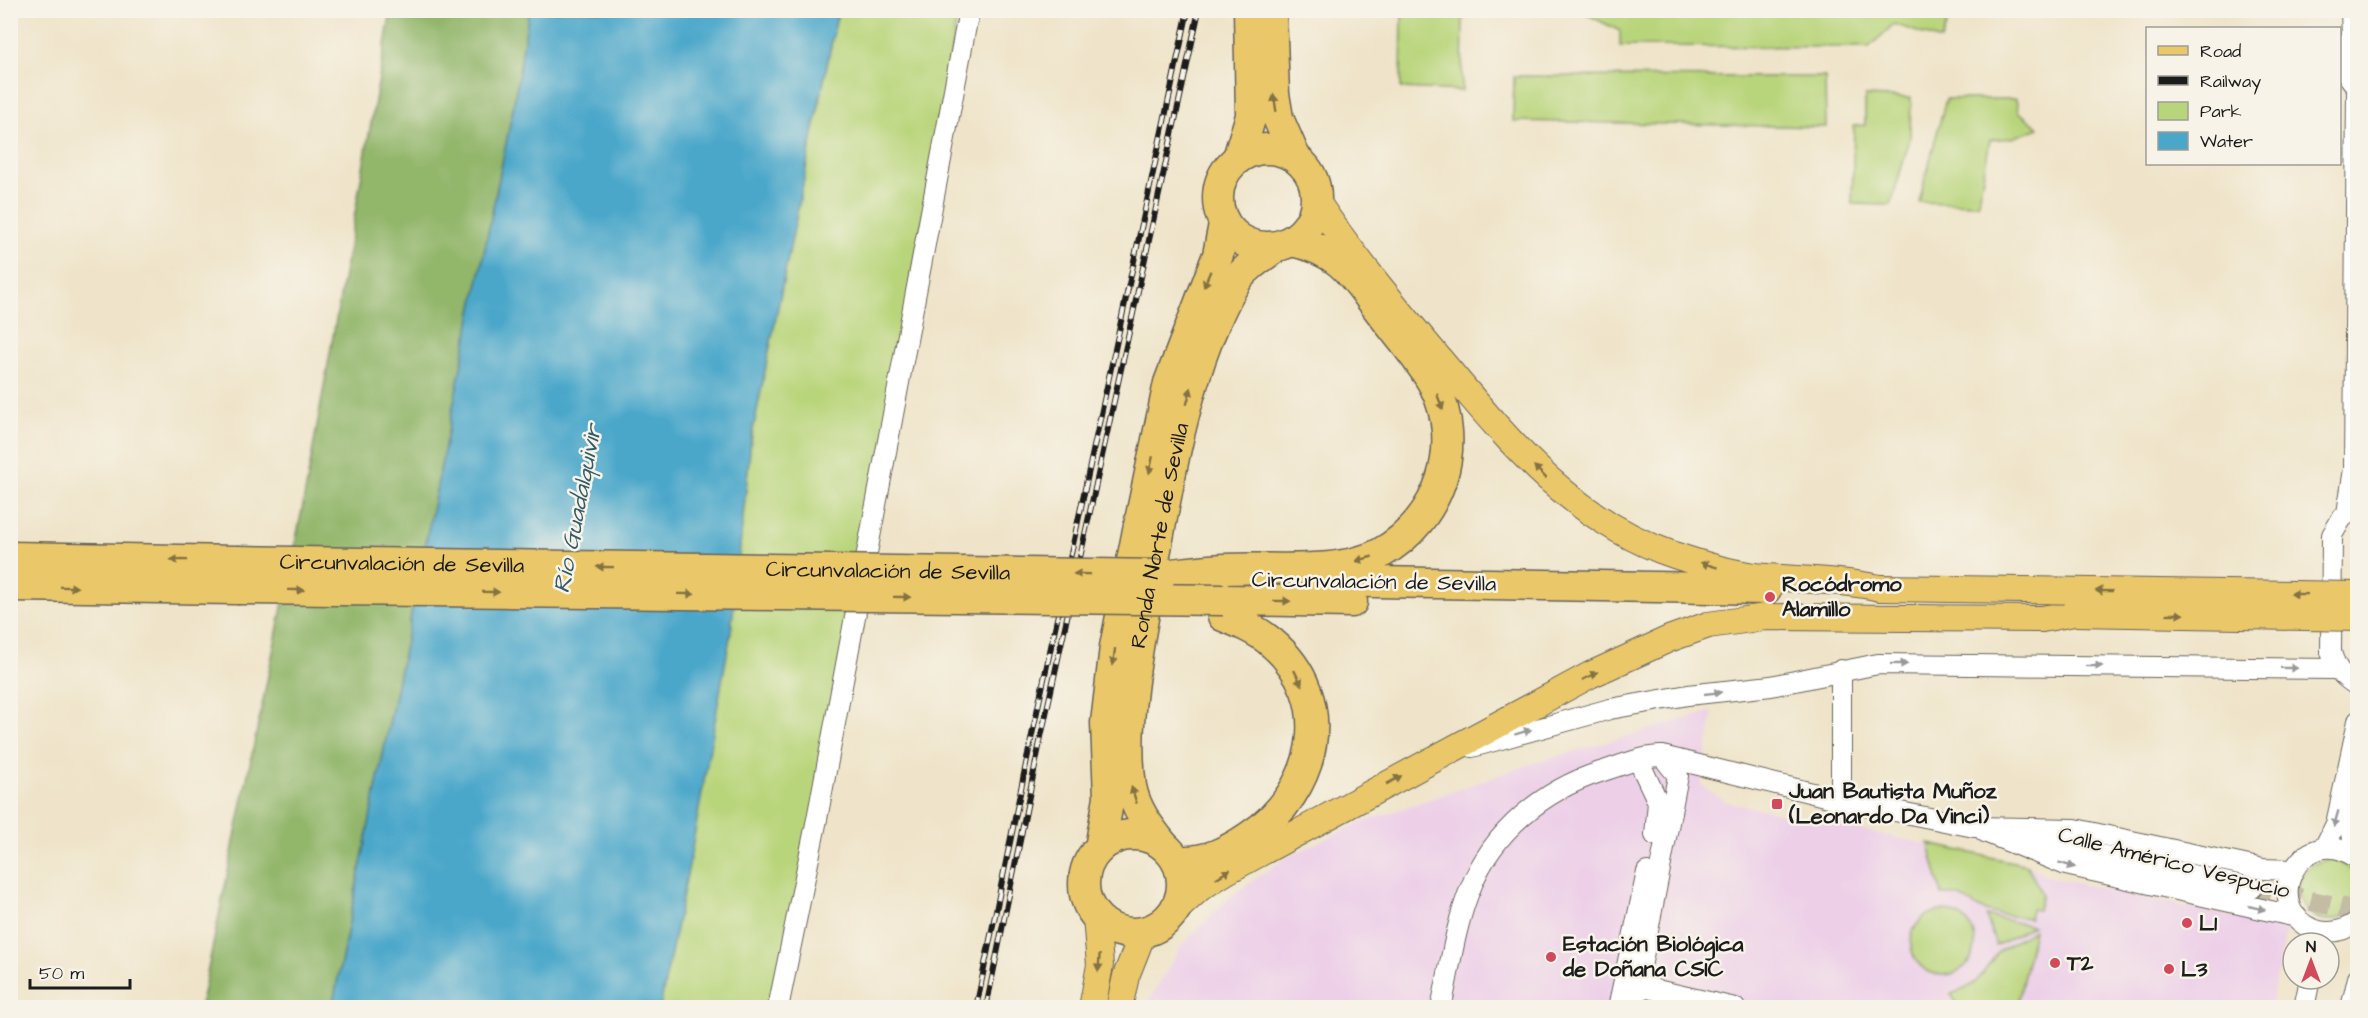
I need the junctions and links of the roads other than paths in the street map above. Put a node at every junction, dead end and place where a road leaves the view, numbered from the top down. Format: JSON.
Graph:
{"nodes":[{"id":1,"x":969,"y":10,"type":"edge"},
{"id":2,"x":1249,"y":10,"type":"edge"},
{"id":3,"x":1271,"y":10,"type":"edge"},
{"id":4,"x":2351,"y":10,"type":"edge"},
{"id":5,"x":2355,"y":34,"type":"edge"},
{"id":6,"x":2357,"y":87,"type":"edge"},
{"id":7,"x":1295,"y":157,"type":"junction"},
{"id":8,"x":1238,"y":158,"type":"junction"},
{"id":9,"x":1317,"y":202,"type":"junction"},
{"id":10,"x":1224,"y":224,"type":"junction"},
{"id":11,"x":1284,"y":244,"type":"junction"},
{"id":12,"x":2352,"y":510,"type":"edge"},
{"id":13,"x":10,"y":557,"type":"edge"},
{"id":14,"x":237,"y":575,"type":"junction"},
{"id":15,"x":10,"y":586,"type":"edge"},
{"id":16,"x":1223,"y":591,"type":"junction"},
{"id":17,"x":2358,"y":595,"type":"edge"},
{"id":18,"x":1766,"y":598,"type":"junction"},
{"id":19,"x":2358,"y":618,"type":"edge"},
{"id":20,"x":2336,"y":669,"type":"junction"},
{"id":21,"x":1841,"y":670,"type":"junction"},
{"id":22,"x":2358,"y":686,"type":"edge"},
{"id":23,"x":2358,"y":721,"type":"edge"},
{"id":24,"x":1427,"y":762,"type":"junction"},
{"id":25,"x":1660,"y":766,"type":"junction"},
{"id":26,"x":2358,"y":795,"type":"edge"},
{"id":27,"x":1841,"y":800,"type":"junction"},
{"id":28,"x":1974,"y":827,"type":"junction"},
{"id":29,"x":1100,"y":848,"type":"junction"},
{"id":30,"x":2324,"y":848,"type":"junction"},
{"id":31,"x":1170,"y":853,"type":"junction"},
{"id":32,"x":2357,"y":858,"type":"edge"},
{"id":33,"x":2292,"y":870,"type":"junction"},
{"id":34,"x":2252,"y":888,"type":"tunnel mouth"},
{"id":35,"x":1177,"y":909,"type":"junction"},
{"id":36,"x":1096,"y":917,"type":"junction"},
{"id":37,"x":2355,"y":926,"type":"edge"},
{"id":38,"x":2307,"y":930,"type":"edge"},
{"id":39,"x":1143,"y":933,"type":"junction"},
{"id":40,"x":2358,"y":978,"type":"edge"},
{"id":41,"x":1630,"y":984,"type":"junction"},
{"id":42,"x":2308,"y":991,"type":"edge"},
{"id":43,"x":778,"y":1008,"type":"edge"},
{"id":44,"x":1092,"y":1008,"type":"edge"},
{"id":45,"x":1119,"y":1008,"type":"edge"},
{"id":46,"x":1441,"y":1008,"type":"edge"},
{"id":47,"x":1618,"y":1008,"type":"edge"},
{"id":48,"x":1633,"y":1008,"type":"edge"},
{"id":49,"x":1735,"y":1008,"type":"edge"},
{"id":50,"x":2304,"y":1008,"type":"edge"},
{"id":51,"x":2351,"y":1008,"type":"edge"}],
"edges":[{"from":1,"to":43,"type":"street"},
{"from":2,"to":8,"type":"highway","name":"Ronda Norte de Sevilla"},
{"from":7,"to":3,"type":"highway","one_way":true},
{"from":4,"to":5,"type":"street"},
{"from":5,"to":6,"type":"street"},
{"from":6,"to":12,"type":"street"},
{"from":7,"to":8,"type":"highway"},
{"from":7,"to":9,"type":"highway"},
{"from":8,"to":10,"type":"highway","name":"Ronda Norte de Sevilla"},
{"from":9,"to":11,"type":"highway","name":"Ronda Norte de Sevilla"},
{"from":18,"to":9,"type":"main road","one_way":true},
{"from":10,"to":11,"type":"highway"},
{"from":10,"to":29,"type":"highway","name":"Ronda Norte de Sevilla","one_way":true},
{"from":11,"to":16,"type":"highway","one_way":true},
{"from":31,"to":11,"type":"highway","name":"Ronda Norte de Sevilla","one_way":true},
{"from":12,"to":20,"type":"street"},
{"from":14,"to":13,"type":"highway","name":"Circunvalación de Sevilla","one_way":true},
{"from":15,"to":14,"type":"highway","name":"Circunvalación de Sevilla","one_way":true},
{"from":14,"to":16,"type":"highway","name":"Circunvalación de Sevilla","one_way":true,"bridge":true},
{"from":16,"to":14,"type":"highway","name":"Circunvalación de Sevilla","one_way":true,"bridge":true},
{"from":16,"to":18,"type":"highway","name":"Circunvalación de Sevilla"},
{"from":16,"to":31,"type":"highway","one_way":true},
{"from":17,"to":18,"type":"main road","one_way":true,"bridge":true},
{"from":18,"to":19,"type":"main road","one_way":true,"bridge":true},
{"from":24,"to":18,"type":"main road","one_way":true},
{"from":21,"to":20,"type":"street","one_way":true},
{"from":20,"to":22,"type":"street"},
{"from":24,"to":21,"type":"street","one_way":true},
{"from":21,"to":27,"type":"street"},
{"from":23,"to":30,"type":"street","one_way":true},
{"from":35,"to":24,"type":"main road","one_way":true},
{"from":25,"to":27,"type":"street","name":"Calle Américo Vespucio"},
{"from":25,"to":41,"type":"street"},
{"from":25,"to":41,"type":"street"},
{"from":25,"to":46,"type":"street","name":"Calle Américo Vespucio"},
{"from":26,"to":32,"type":"street"},
{"from":27,"to":28,"type":"street","name":"Calle Américo Vespucio"},
{"from":28,"to":33,"type":"street","name":"Calle Américo Vespucio"},
{"from":28,"to":34,"type":"street"},
{"from":28,"to":38,"type":"street","name":"Calle Américo Vespucio","one_way":true},
{"from":29,"to":31,"type":"highway"},
{"from":29,"to":36,"type":"highway","name":"Ronda Norte de Sevilla"},
{"from":30,"to":32,"type":"street"},
{"from":30,"to":33,"type":"street"},
{"from":31,"to":35,"type":"highway","name":"Ronda Norte de Sevilla"},
{"from":33,"to":38,"type":"street"},
{"from":35,"to":39,"type":"highway"},
{"from":36,"to":39,"type":"highway"},
{"from":36,"to":44,"type":"main road","one_way":true},
{"from":37,"to":38,"type":"street","name":"Calle Américo Vespucio"},
{"from":39,"to":45,"type":"main road"},
{"from":40,"to":51,"type":"street"},
{"from":41,"to":47,"type":"street"},
{"from":41,"to":48,"type":"street"},
{"from":41,"to":49,"type":"street"},
{"from":42,"to":50,"type":"street"}]}
